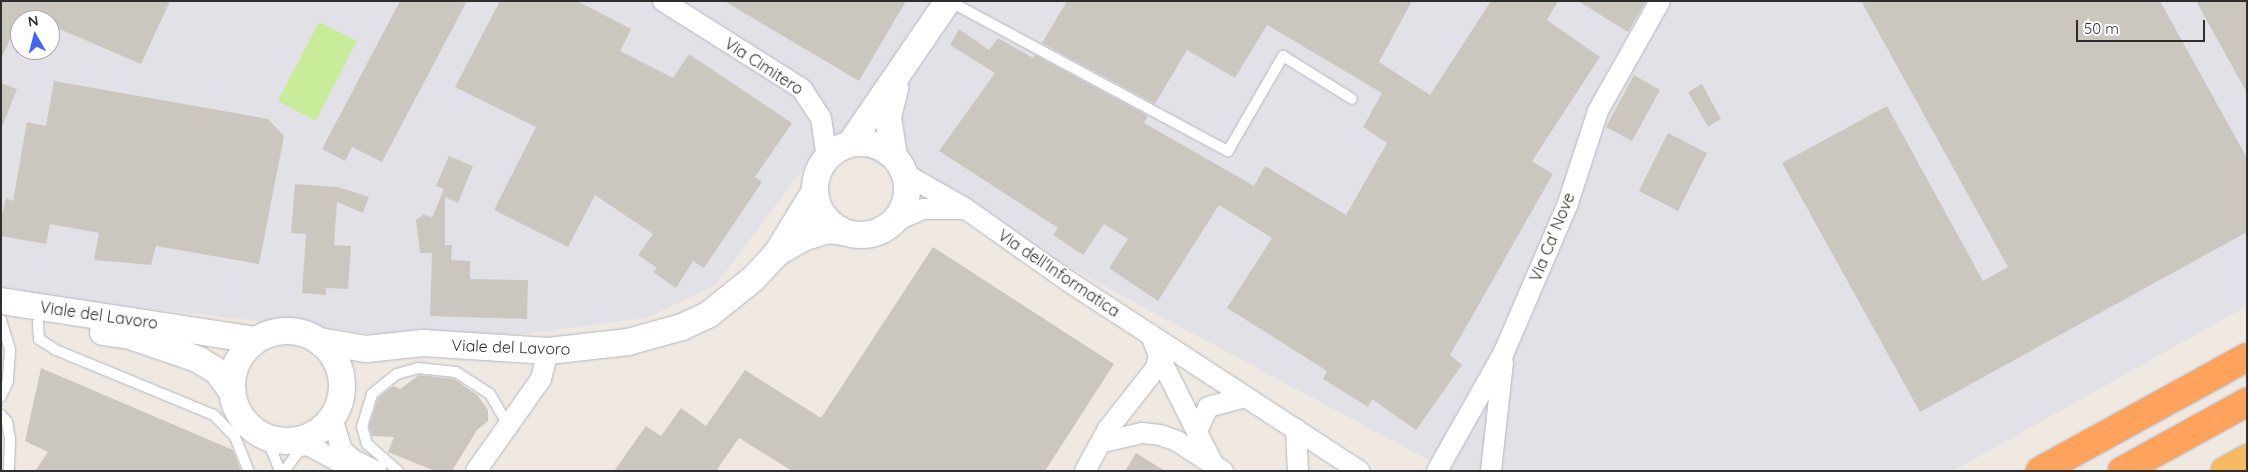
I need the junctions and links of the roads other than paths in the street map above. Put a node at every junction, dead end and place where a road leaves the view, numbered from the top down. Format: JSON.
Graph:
{"nodes":[{"id":1,"x":664,"y":1,"type":"edge"},
{"id":2,"x":949,"y":1,"type":"edge"},
{"id":3,"x":1660,"y":1,"type":"edge"},
{"id":4,"x":896,"y":80,"type":"junction"},
{"id":5,"x":1352,"y":99,"type":"dead end"},
{"id":6,"x":850,"y":144,"type":"junction"},
{"id":7,"x":827,"y":158,"type":"junction"},
{"id":8,"x":899,"y":165,"type":"junction"},
{"id":9,"x":815,"y":191,"type":"junction"},
{"id":10,"x":966,"y":209,"type":"junction"},
{"id":11,"x":895,"y":221,"type":"junction"},
{"id":12,"x":843,"y":232,"type":"junction"},
{"id":13,"x":777,"y":253,"type":"junction"},
{"id":14,"x":1,"y":301,"type":"edge"},
{"id":15,"x":1,"y":319,"type":"edge"},
{"id":16,"x":38,"y":322,"type":"junction"},
{"id":17,"x":1152,"y":335,"type":"junction"},
{"id":18,"x":256,"y":340,"type":"junction"},
{"id":19,"x":319,"y":342,"type":"junction"},
{"id":20,"x":395,"y":345,"type":"junction"},
{"id":21,"x":548,"y":351,"type":"junction"},
{"id":22,"x":1504,"y":352,"type":"junction"},
{"id":23,"x":1159,"y":356,"type":"junction"},
{"id":24,"x":2247,"y":357,"type":"edge"},
{"id":25,"x":232,"y":392,"type":"junction"},
{"id":26,"x":342,"y":393,"type":"junction"},
{"id":27,"x":1,"y":397,"type":"edge"},
{"id":28,"x":1246,"y":397,"type":"junction"},
{"id":29,"x":2247,"y":402,"type":"edge"},
{"id":30,"x":1,"y":415,"type":"edge"},
{"id":31,"x":332,"y":418,"type":"junction"},
{"id":32,"x":508,"y":425,"type":"junction"},
{"id":33,"x":1296,"y":430,"type":"junction"},
{"id":34,"x":1197,"y":431,"type":"junction"},
{"id":35,"x":261,"y":435,"type":"junction"},
{"id":36,"x":1103,"y":442,"type":"junction"},
{"id":37,"x":304,"y":445,"type":"junction"},
{"id":38,"x":2247,"y":459,"type":"edge"},
{"id":39,"x":1339,"y":463,"type":"edge"},
{"id":40,"x":1218,"y":466,"type":"edge"},
{"id":41,"x":9,"y":471,"type":"edge"},
{"id":42,"x":249,"y":471,"type":"edge"},
{"id":43,"x":282,"y":471,"type":"edge"},
{"id":44,"x":357,"y":471,"type":"edge"},
{"id":45,"x":378,"y":471,"type":"edge"},
{"id":46,"x":398,"y":471,"type":"edge"},
{"id":47,"x":476,"y":471,"type":"edge"},
{"id":48,"x":1085,"y":471,"type":"edge"},
{"id":49,"x":1298,"y":471,"type":"edge"},
{"id":50,"x":1359,"y":471,"type":"edge"},
{"id":51,"x":1438,"y":471,"type":"edge"},
{"id":52,"x":1491,"y":471,"type":"edge"},
{"id":53,"x":2040,"y":471,"type":"edge"},
{"id":54,"x":2122,"y":471,"type":"edge"},
{"id":55,"x":2225,"y":471,"type":"edge"}],
"edges":[{"from":1,"to":7,"type":"street","name":"Via Cimitero"},
{"from":2,"to":4,"type":"street"},
{"from":2,"to":5,"type":"lane"},
{"from":3,"to":22,"type":"street","name":"Via Ca' Nove"},
{"from":4,"to":6,"type":"street"},
{"from":4,"to":8,"type":"street"},
{"from":6,"to":7,"type":"street"},
{"from":6,"to":8,"type":"street"},
{"from":7,"to":9,"type":"street","name":"Viale del Lavoro"},
{"from":8,"to":10,"type":"street","name":"Via dell'Informatica"},
{"from":8,"to":11,"type":"street"},
{"from":9,"to":12,"type":"street"},
{"from":9,"to":13,"type":"street","name":"Viale del Lavoro"},
{"from":10,"to":11,"type":"street"},
{"from":10,"to":17,"type":"street","name":"Via dell'Informatica"},
{"from":11,"to":12,"type":"street","name":"Viale del Lavoro"},
{"from":12,"to":13,"type":"street","name":"Viale del Lavoro"},
{"from":13,"to":21,"type":"street","name":"Viale del Lavoro"},
{"from":14,"to":18,"type":"street","name":"Viale del Lavoro"},
{"from":15,"to":16,"type":"street","name":"Viale del Lavoro"},
{"from":15,"to":27,"type":"lane"},
{"from":16,"to":25,"type":"street","name":"Viale del Lavoro"},
{"from":16,"to":42,"type":"lane"},
{"from":17,"to":23,"type":"street"},
{"from":17,"to":28,"type":"street","name":"Via dell'Informatica"},
{"from":18,"to":19,"type":"street","name":"Viale del Lavoro"},
{"from":18,"to":25,"type":"street"},
{"from":19,"to":20,"type":"street","name":"Viale del Lavoro"},
{"from":19,"to":26,"type":"street","name":"Viale del Lavoro"},
{"from":20,"to":21,"type":"street","name":"Viale del Lavoro"},
{"from":20,"to":26,"type":"street","name":"Viale del Lavoro"},
{"from":21,"to":32,"type":"street"},
{"from":22,"to":51,"type":"street","name":"Via Ca' Nove"},
{"from":22,"to":52,"type":"street"},
{"from":23,"to":34,"type":"street"},
{"from":23,"to":36,"type":"street"},
{"from":24,"to":53,"type":"highway"},
{"from":25,"to":35,"type":"street","name":"Viale del Lavoro"},
{"from":26,"to":31,"type":"street","name":"Viale del Lavoro"},
{"from":28,"to":33,"type":"street","name":"Via dell'Informatica"},
{"from":28,"to":34,"type":"street"},
{"from":29,"to":54,"type":"highway"},
{"from":30,"to":41,"type":"lane"},
{"from":31,"to":37,"type":"street","name":"Viale del Lavoro"},
{"from":31,"to":45,"type":"street"},
{"from":32,"to":46,"type":"lane"},
{"from":32,"to":47,"type":"street"},
{"from":33,"to":39,"type":"street","name":"Via dell'Informatica"},
{"from":33,"to":49,"type":"street"},
{"from":34,"to":40,"type":"street"},
{"from":35,"to":37,"type":"street","name":"Viale del Lavoro"},
{"from":35,"to":43,"type":"lane"},
{"from":36,"to":40,"type":"street"},
{"from":36,"to":48,"type":"street"},
{"from":37,"to":43,"type":"lane"},
{"from":37,"to":44,"type":"street"},
{"from":38,"to":55,"type":"highway"},
{"from":39,"to":50,"type":"street","name":"Via dell'Informatica"}]}
